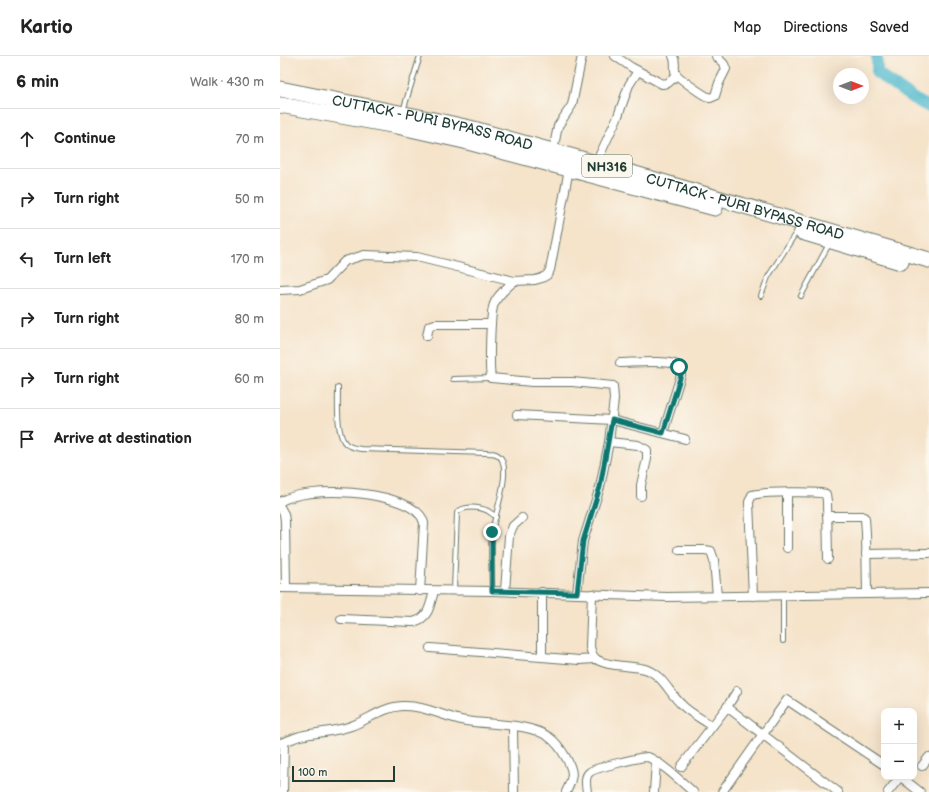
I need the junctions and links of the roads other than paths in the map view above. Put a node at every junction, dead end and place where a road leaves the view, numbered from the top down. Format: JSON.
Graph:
{"nodes":[{"id":1,"x":420,"y":56,"type":"edge"},
{"id":2,"x":582,"y":56,"type":"edge"},
{"id":3,"x":615,"y":56,"type":"edge"},
{"id":4,"x":673,"y":56,"type":"edge"},
{"id":5,"x":716,"y":56,"type":"edge"},
{"id":6,"x":638,"y":71,"type":"junction"},
{"id":7,"x":677,"y":75,"type":"junction"},
{"id":8,"x":280,"y":89,"type":"edge"},
{"id":9,"x":280,"y":105,"type":"edge"},
{"id":10,"x":402,"y":113,"type":"junction"},
{"id":11,"x":553,"y":151,"type":"junction"},
{"id":12,"x":596,"y":163,"type":"junction"},
{"id":13,"x":569,"y":169,"type":"junction"},
{"id":14,"x":797,"y":231,"type":"junction"},
{"id":15,"x":830,"y":242,"type":"junction"},
{"id":16,"x":929,"y":260,"type":"edge"},
{"id":17,"x":929,"y":270,"type":"edge"},
{"id":18,"x":514,"y":281,"type":"junction"},
{"id":19,"x":280,"y":290,"type":"edge"},
{"id":20,"x":761,"y":296,"type":"dead end"},
{"id":21,"x":801,"y":296,"type":"dead end"},
{"id":22,"x":491,"y":324,"type":"junction"},
{"id":23,"x":427,"y":336,"type":"dead end"},
{"id":24,"x":620,"y":364,"type":"dead end"},
{"id":25,"x":453,"y":378,"type":"dead end"},
{"id":26,"x":491,"y":378,"type":"junction"},
{"id":27,"x":338,"y":388,"type":"dead end"},
{"id":28,"x":517,"y":415,"type":"dead end"},
{"id":29,"x":612,"y":420,"type":"junction"},
{"id":30,"x":663,"y":433,"type":"junction"},
{"id":31,"x":685,"y":439,"type":"dead end"},
{"id":32,"x":609,"y":442,"type":"junction"},
{"id":33,"x":787,"y":493,"type":"junction"},
{"id":34,"x":641,"y":496,"type":"dead end"},
{"id":35,"x":280,"y":502,"type":"edge"},
{"id":36,"x":280,"y":508,"type":"edge"},
{"id":37,"x":828,"y":516,"type":"junction"},
{"id":38,"x":496,"y":517,"type":"junction"},
{"id":39,"x":522,"y":518,"type":"dead end"},
{"id":40,"x":787,"y":548,"type":"dead end"},
{"id":41,"x":679,"y":550,"type":"dead end"},
{"id":42,"x":929,"y":553,"type":"edge"},
{"id":43,"x":866,"y":554,"type":"junction"},
{"id":44,"x":828,"y":559,"type":"dead end"},
{"id":45,"x":283,"y":588,"type":"edge"},
{"id":46,"x":454,"y":590,"type":"junction"},
{"id":47,"x":420,"y":591,"type":"junction"},
{"id":48,"x":434,"y":591,"type":"junction"},
{"id":49,"x":492,"y":591,"type":"junction"},
{"id":50,"x":505,"y":591,"type":"junction"},
{"id":51,"x":542,"y":592,"type":"junction"},
{"id":52,"x":577,"y":593,"type":"junction"},
{"id":53,"x":929,"y":593,"type":"edge"},
{"id":54,"x":592,"y":594,"type":"junction"},
{"id":55,"x":867,"y":594,"type":"junction"},
{"id":56,"x":783,"y":595,"type":"junction"},
{"id":57,"x":717,"y":596,"type":"junction"},
{"id":58,"x":753,"y":596,"type":"junction"},
{"id":59,"x":341,"y":619,"type":"dead end"},
{"id":60,"x":784,"y":640,"type":"dead end"},
{"id":61,"x":430,"y":648,"type":"dead end"},
{"id":62,"x":542,"y":657,"type":"junction"},
{"id":63,"x":595,"y":659,"type":"junction"},
{"id":64,"x":737,"y":691,"type":"dead end"},
{"id":65,"x":727,"y":707,"type":"junction"},
{"id":66,"x":513,"y":726,"type":"junction"},
{"id":67,"x":712,"y":726,"type":"junction"},
{"id":68,"x":763,"y":734,"type":"junction"},
{"id":69,"x":282,"y":742,"type":"edge"},
{"id":70,"x":929,"y":757,"type":"edge"},
{"id":71,"x":656,"y":762,"type":"junction"},
{"id":72,"x":881,"y":763,"type":"edge"},
{"id":73,"x":922,"y":766,"type":"dead end"},
{"id":74,"x":680,"y":767,"type":"dead end"},
{"id":75,"x":898,"y":780,"type":"edge"},
{"id":76,"x":905,"y":780,"type":"edge"},
{"id":77,"x":283,"y":792,"type":"edge"},
{"id":78,"x":514,"y":792,"type":"edge"},
{"id":79,"x":566,"y":792,"type":"edge"},
{"id":80,"x":587,"y":792,"type":"edge"},
{"id":81,"x":654,"y":792,"type":"edge"},
{"id":82,"x":693,"y":792,"type":"edge"},
{"id":83,"x":722,"y":792,"type":"edge"},
{"id":84,"x":838,"y":792,"type":"edge"},
{"id":85,"x":888,"y":792,"type":"edge"},
{"id":86,"x":920,"y":792,"type":"edge"}],
"edges":[{"from":1,"to":10,"type":"lane"},
{"from":2,"to":11,"type":"street"},
{"from":3,"to":6,"type":"street"},
{"from":4,"to":7,"type":"street"},
{"from":5,"to":7,"type":"street"},
{"from":6,"to":7,"type":"street"},
{"from":6,"to":12,"type":"street"},
{"from":8,"to":10,"type":"highway","name":"CUTTACK - PURI BYPASS ROAD","number":"NH316"},
{"from":9,"to":13,"type":"highway","name":"CUTTACK - PURI BYPASS ROAD","number":"NH316"},
{"from":10,"to":11,"type":"highway","name":"CUTTACK - PURI BYPASS ROAD","number":"NH316"},
{"from":11,"to":12,"type":"highway","name":"CUTTACK - PURI BYPASS ROAD","number":"NH316"},
{"from":12,"to":16,"type":"highway","name":"CUTTACK - PURI BYPASS ROAD","number":"NH316"},
{"from":13,"to":14,"type":"highway","name":"CUTTACK - PURI BYPASS ROAD","number":"NH316"},
{"from":13,"to":18,"type":"street"},
{"from":14,"to":15,"type":"highway","name":"CUTTACK - PURI BYPASS ROAD","number":"NH316"},
{"from":14,"to":20,"type":"lane"},
{"from":15,"to":17,"type":"highway","name":"CUTTACK - PURI BYPASS ROAD","number":"NH316"},
{"from":15,"to":21,"type":"lane"},
{"from":18,"to":19,"type":"street"},
{"from":18,"to":22,"type":"street"},
{"from":22,"to":23,"type":"street"},
{"from":22,"to":26,"type":"street"},
{"from":24,"to":30,"type":"street"},
{"from":25,"to":26,"type":"lane"},
{"from":26,"to":29,"type":"street"},
{"from":27,"to":38,"type":"lane"},
{"from":28,"to":29,"type":"street"},
{"from":29,"to":30,"type":"street"},
{"from":29,"to":32,"type":"street"},
{"from":30,"to":31,"type":"street"},
{"from":32,"to":34,"type":"street"},
{"from":32,"to":52,"type":"street"},
{"from":33,"to":37,"type":"street"},
{"from":33,"to":40,"type":"street"},
{"from":33,"to":58,"type":"street"},
{"from":35,"to":47,"type":"street"},
{"from":36,"to":45,"type":"street"},
{"from":37,"to":43,"type":"street"},
{"from":37,"to":44,"type":"street"},
{"from":38,"to":46,"type":"lane"},
{"from":38,"to":49,"type":"lane"},
{"from":39,"to":50,"type":"street"},
{"from":41,"to":57,"type":"street"},
{"from":42,"to":43,"type":"street"},
{"from":43,"to":55,"type":"street"},
{"from":45,"to":47,"type":"street"},
{"from":46,"to":48,"type":"street"},
{"from":46,"to":49,"type":"street"},
{"from":47,"to":48,"type":"street"},
{"from":48,"to":59,"type":"street"},
{"from":49,"to":50,"type":"street"},
{"from":50,"to":51,"type":"street"},
{"from":51,"to":52,"type":"street"},
{"from":51,"to":62,"type":"street"},
{"from":52,"to":54,"type":"street"},
{"from":53,"to":55,"type":"street"},
{"from":54,"to":57,"type":"street"},
{"from":54,"to":63,"type":"street"},
{"from":55,"to":56,"type":"street"},
{"from":56,"to":58,"type":"street"},
{"from":56,"to":60,"type":"lane"},
{"from":57,"to":58,"type":"street"},
{"from":61,"to":62,"type":"street"},
{"from":62,"to":63,"type":"street"},
{"from":63,"to":67,"type":"street"},
{"from":64,"to":65,"type":"street"},
{"from":65,"to":67,"type":"street"},
{"from":65,"to":68,"type":"street"},
{"from":66,"to":69,"type":"street"},
{"from":66,"to":78,"type":"street"},
{"from":66,"to":79,"type":"street"},
{"from":67,"to":74,"type":"street"},
{"from":68,"to":72,"type":"street"},
{"from":68,"to":83,"type":"street"},
{"from":68,"to":84,"type":"street"},
{"from":69,"to":77,"type":"street"},
{"from":70,"to":73,"type":"street"},
{"from":71,"to":80,"type":"street"},
{"from":71,"to":81,"type":"street"},
{"from":71,"to":82,"type":"street"},
{"from":75,"to":85,"type":"street"},
{"from":76,"to":86,"type":"street"}]}
